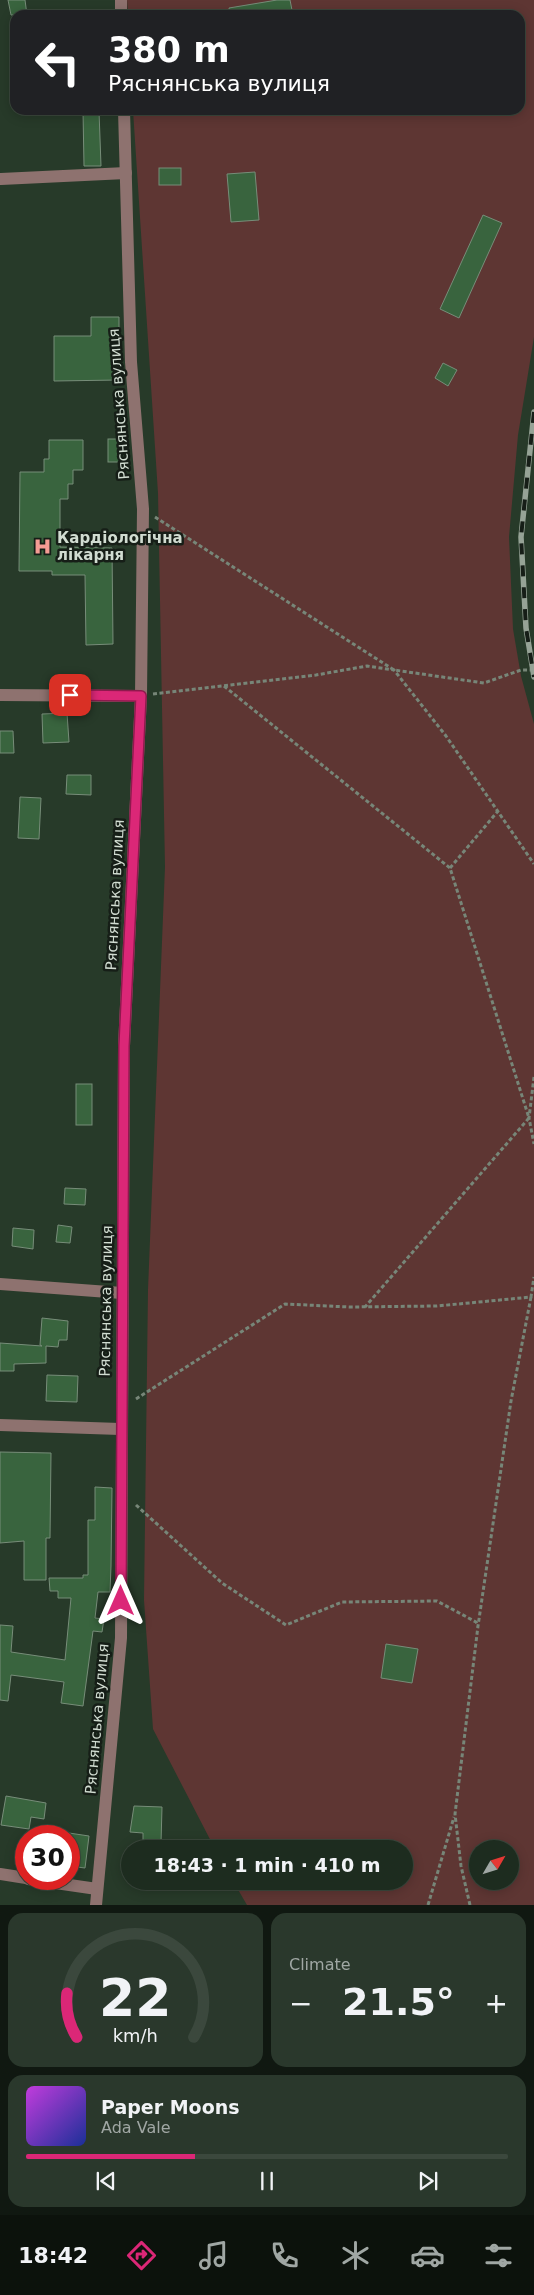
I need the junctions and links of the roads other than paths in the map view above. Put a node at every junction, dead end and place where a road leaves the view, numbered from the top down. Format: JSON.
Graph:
{"nodes":[{"id":1,"x":124,"y":115,"type":"edge"},
{"id":2,"x":126,"y":173,"type":"junction"},
{"id":3,"x":1,"y":179,"type":"edge"},
{"id":4,"x":0,"y":695,"type":"edge"},
{"id":5,"x":141,"y":696,"type":"junction"},
{"id":6,"x":0,"y":1284,"type":"edge"},
{"id":7,"x":122,"y":1293,"type":"junction"},
{"id":8,"x":0,"y":1425,"type":"edge"},
{"id":9,"x":120,"y":1429,"type":"junction"},
{"id":10,"x":0,"y":1874,"type":"edge"},
{"id":11,"x":15,"y":1877,"type":"edge"},
{"id":12,"x":80,"y":1887,"type":"edge"},
{"id":13,"x":97,"y":1889,"type":"junction"},
{"id":14,"x":96,"y":1905,"type":"edge"}],
"edges":[{"from":1,"to":2,"type":"street","name":"Ряснянська вулиця"},
{"from":2,"to":3,"type":"street"},
{"from":2,"to":5,"type":"street","name":"Ряснянська вулиця"},
{"from":4,"to":5,"type":"street"},
{"from":5,"to":7,"type":"street","name":"Ряснянська вулиця"},
{"from":6,"to":7,"type":"street"},
{"from":7,"to":9,"type":"street","name":"Ряснянська вулиця"},
{"from":8,"to":9,"type":"street"},
{"from":9,"to":13,"type":"street","name":"Ряснянська вулиця"},
{"from":10,"to":11,"type":"street"},
{"from":12,"to":13,"type":"street"},
{"from":13,"to":14,"type":"street","name":"Ряснянська вулиця"}]}
